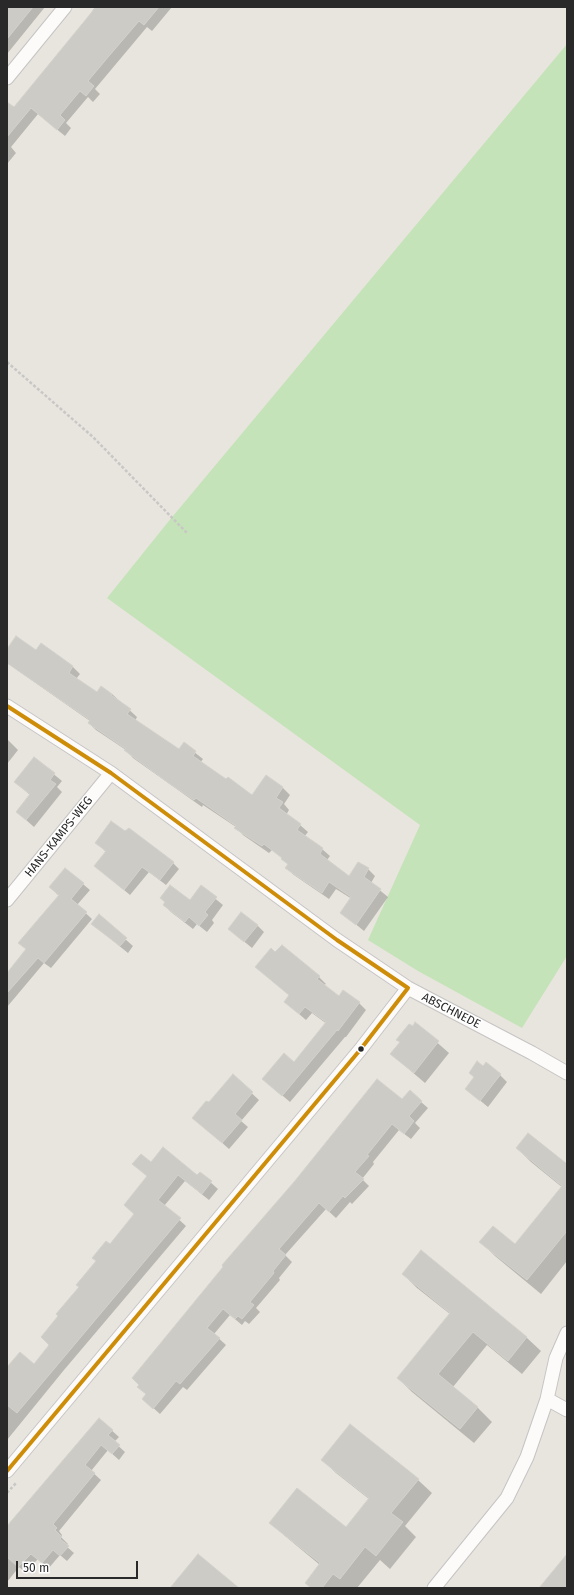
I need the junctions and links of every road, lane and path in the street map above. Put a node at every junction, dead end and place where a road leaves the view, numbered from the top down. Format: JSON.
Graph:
{"nodes":[{"id":1,"x":65,"y":7,"type":"edge"},
{"id":2,"x":7,"y":78,"type":"edge"},
{"id":3,"x":7,"y":362,"type":"edge"},
{"id":4,"x":188,"y":534,"type":"dead end"},
{"id":5,"x":7,"y":706,"type":"edge"},
{"id":6,"x":111,"y":774,"type":"junction"},
{"id":7,"x":7,"y":900,"type":"edge"},
{"id":8,"x":408,"y":988,"type":"junction"},
{"id":9,"x":567,"y":1073,"type":"edge"},
{"id":10,"x":567,"y":1333,"type":"edge"},
{"id":11,"x":546,"y":1399,"type":"junction"},
{"id":12,"x":567,"y":1410,"type":"edge"},
{"id":13,"x":7,"y":1471,"type":"edge"},
{"id":14,"x":434,"y":1588,"type":"edge"}],
"edges":[{"from":1,"to":2,"type":"street"},
{"from":3,"to":4,"type":"path"},
{"from":5,"to":6,"type":"street","name":"ABSCHNEDE"},
{"from":6,"to":7,"type":"street","name":"HANS-KAMPS-WEG"},
{"from":6,"to":8,"type":"street","name":"ABSCHNEDE"},
{"from":8,"to":9,"type":"street","name":"ABSCHNEDE"},
{"from":8,"to":13,"type":"street"},
{"from":10,"to":11,"type":"street"},
{"from":11,"to":12,"type":"street"},
{"from":11,"to":14,"type":"street"}]}
